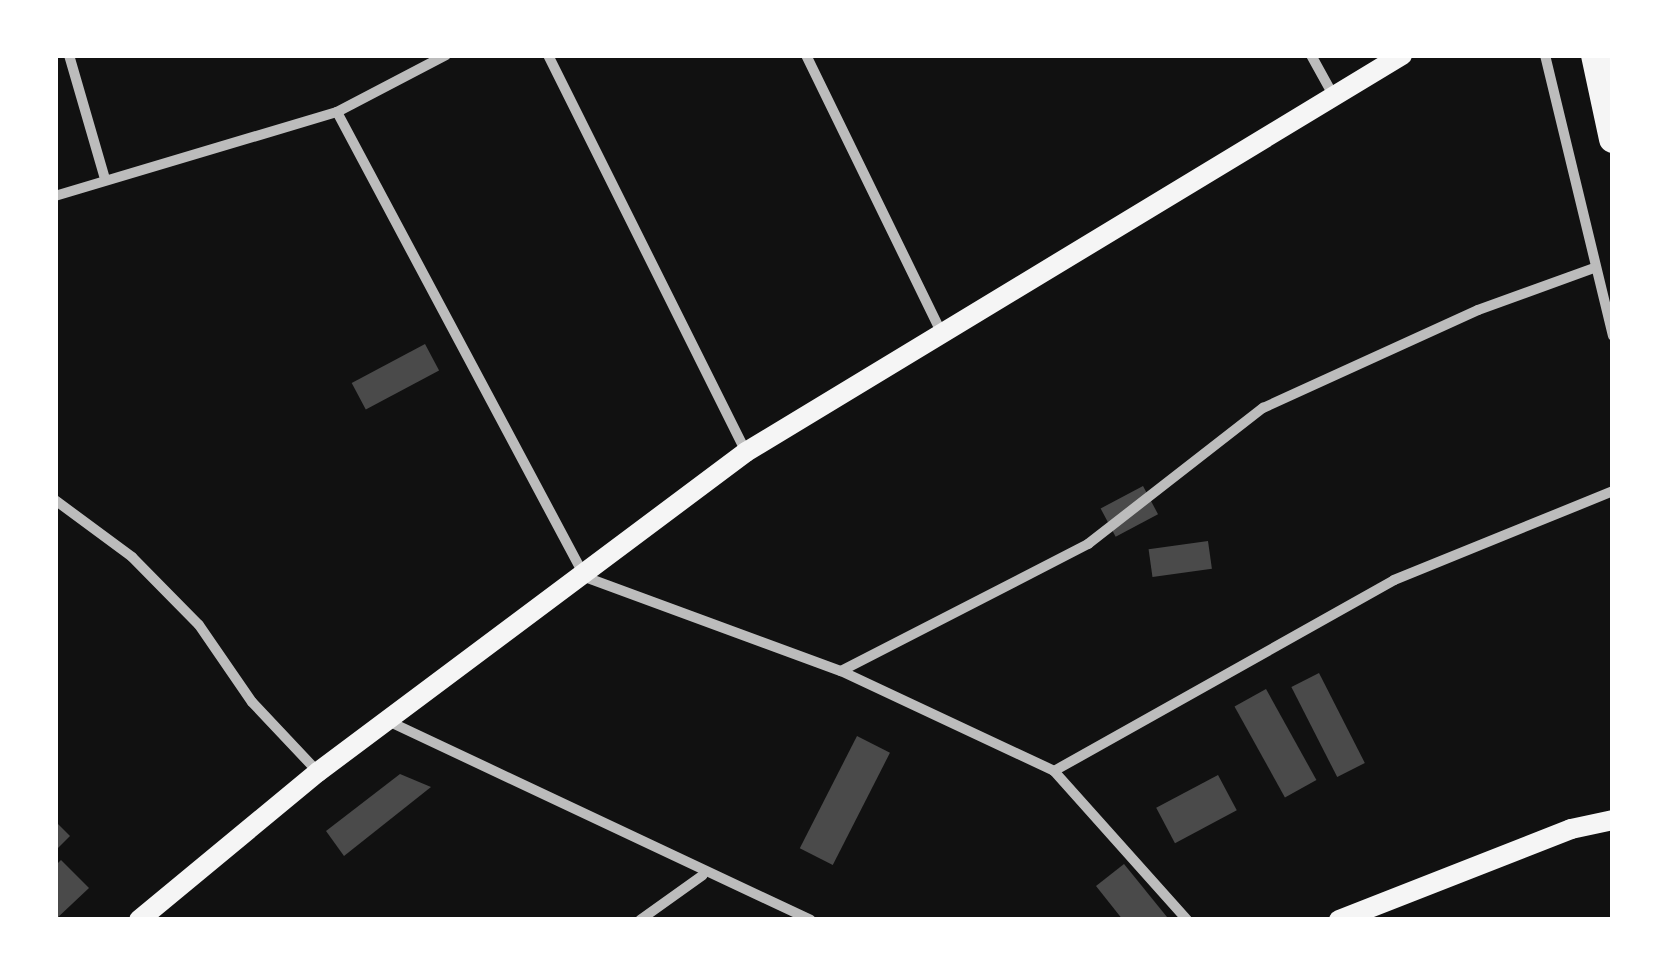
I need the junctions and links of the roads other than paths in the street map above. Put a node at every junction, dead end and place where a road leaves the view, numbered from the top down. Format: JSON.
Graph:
{"nodes":[{"id":1,"x":69,"y":55,"type":"edge"},
{"id":2,"x":446,"y":55,"type":"edge"},
{"id":3,"x":548,"y":55,"type":"edge"},
{"id":4,"x":806,"y":55,"type":"edge"},
{"id":5,"x":1312,"y":55,"type":"edge"},
{"id":6,"x":1402,"y":55,"type":"edge"},
{"id":7,"x":1544,"y":55,"type":"edge"},
{"id":8,"x":1595,"y":55,"type":"edge"},
{"id":9,"x":1332,"y":93,"type":"junction"},
{"id":10,"x":337,"y":112,"type":"junction"},
{"id":11,"x":1613,"y":139,"type":"edge"},
{"id":12,"x":105,"y":179,"type":"junction"},
{"id":13,"x":55,"y":196,"type":"edge"},
{"id":14,"x":1594,"y":268,"type":"junction"},
{"id":15,"x":940,"y":330,"type":"junction"},
{"id":16,"x":1613,"y":336,"type":"edge"},
{"id":17,"x":746,"y":452,"type":"junction"},
{"id":18,"x":1613,"y":491,"type":"edge"},
{"id":19,"x":55,"y":500,"type":"edge"},
{"id":20,"x":585,"y":577,"type":"junction"},
{"id":21,"x":841,"y":671,"type":"junction"},
{"id":22,"x":388,"y":722,"type":"junction"},
{"id":23,"x":1054,"y":771,"type":"junction"},
{"id":24,"x":318,"y":772,"type":"junction"},
{"id":25,"x":1613,"y":820,"type":"edge"},
{"id":26,"x":704,"y":875,"type":"junction"},
{"id":27,"x":139,"y":920,"type":"edge"},
{"id":28,"x":640,"y":920,"type":"edge"},
{"id":29,"x":810,"y":920,"type":"edge"},
{"id":30,"x":1187,"y":920,"type":"edge"},
{"id":31,"x":1339,"y":920,"type":"edge"}],
"edges":[{"from":1,"to":12,"type":"street"},
{"from":2,"to":10,"type":"street"},
{"from":3,"to":17,"type":"street"},
{"from":4,"to":15,"type":"street"},
{"from":5,"to":9,"type":"street"},
{"from":6,"to":9,"type":"main road"},
{"from":7,"to":14,"type":"street"},
{"from":8,"to":11,"type":"highway"},
{"from":9,"to":15,"type":"main road"},
{"from":10,"to":12,"type":"street"},
{"from":10,"to":20,"type":"street"},
{"from":12,"to":13,"type":"street"},
{"from":14,"to":16,"type":"street"},
{"from":14,"to":21,"type":"street"},
{"from":15,"to":17,"type":"main road"},
{"from":17,"to":20,"type":"main road"},
{"from":18,"to":23,"type":"street"},
{"from":19,"to":24,"type":"street"},
{"from":20,"to":21,"type":"street"},
{"from":20,"to":22,"type":"main road"},
{"from":21,"to":23,"type":"street"},
{"from":22,"to":24,"type":"main road"},
{"from":22,"to":26,"type":"street"},
{"from":23,"to":30,"type":"street"},
{"from":24,"to":27,"type":"main road"},
{"from":25,"to":31,"type":"main road"},
{"from":26,"to":28,"type":"street"},
{"from":26,"to":29,"type":"street"}]}
